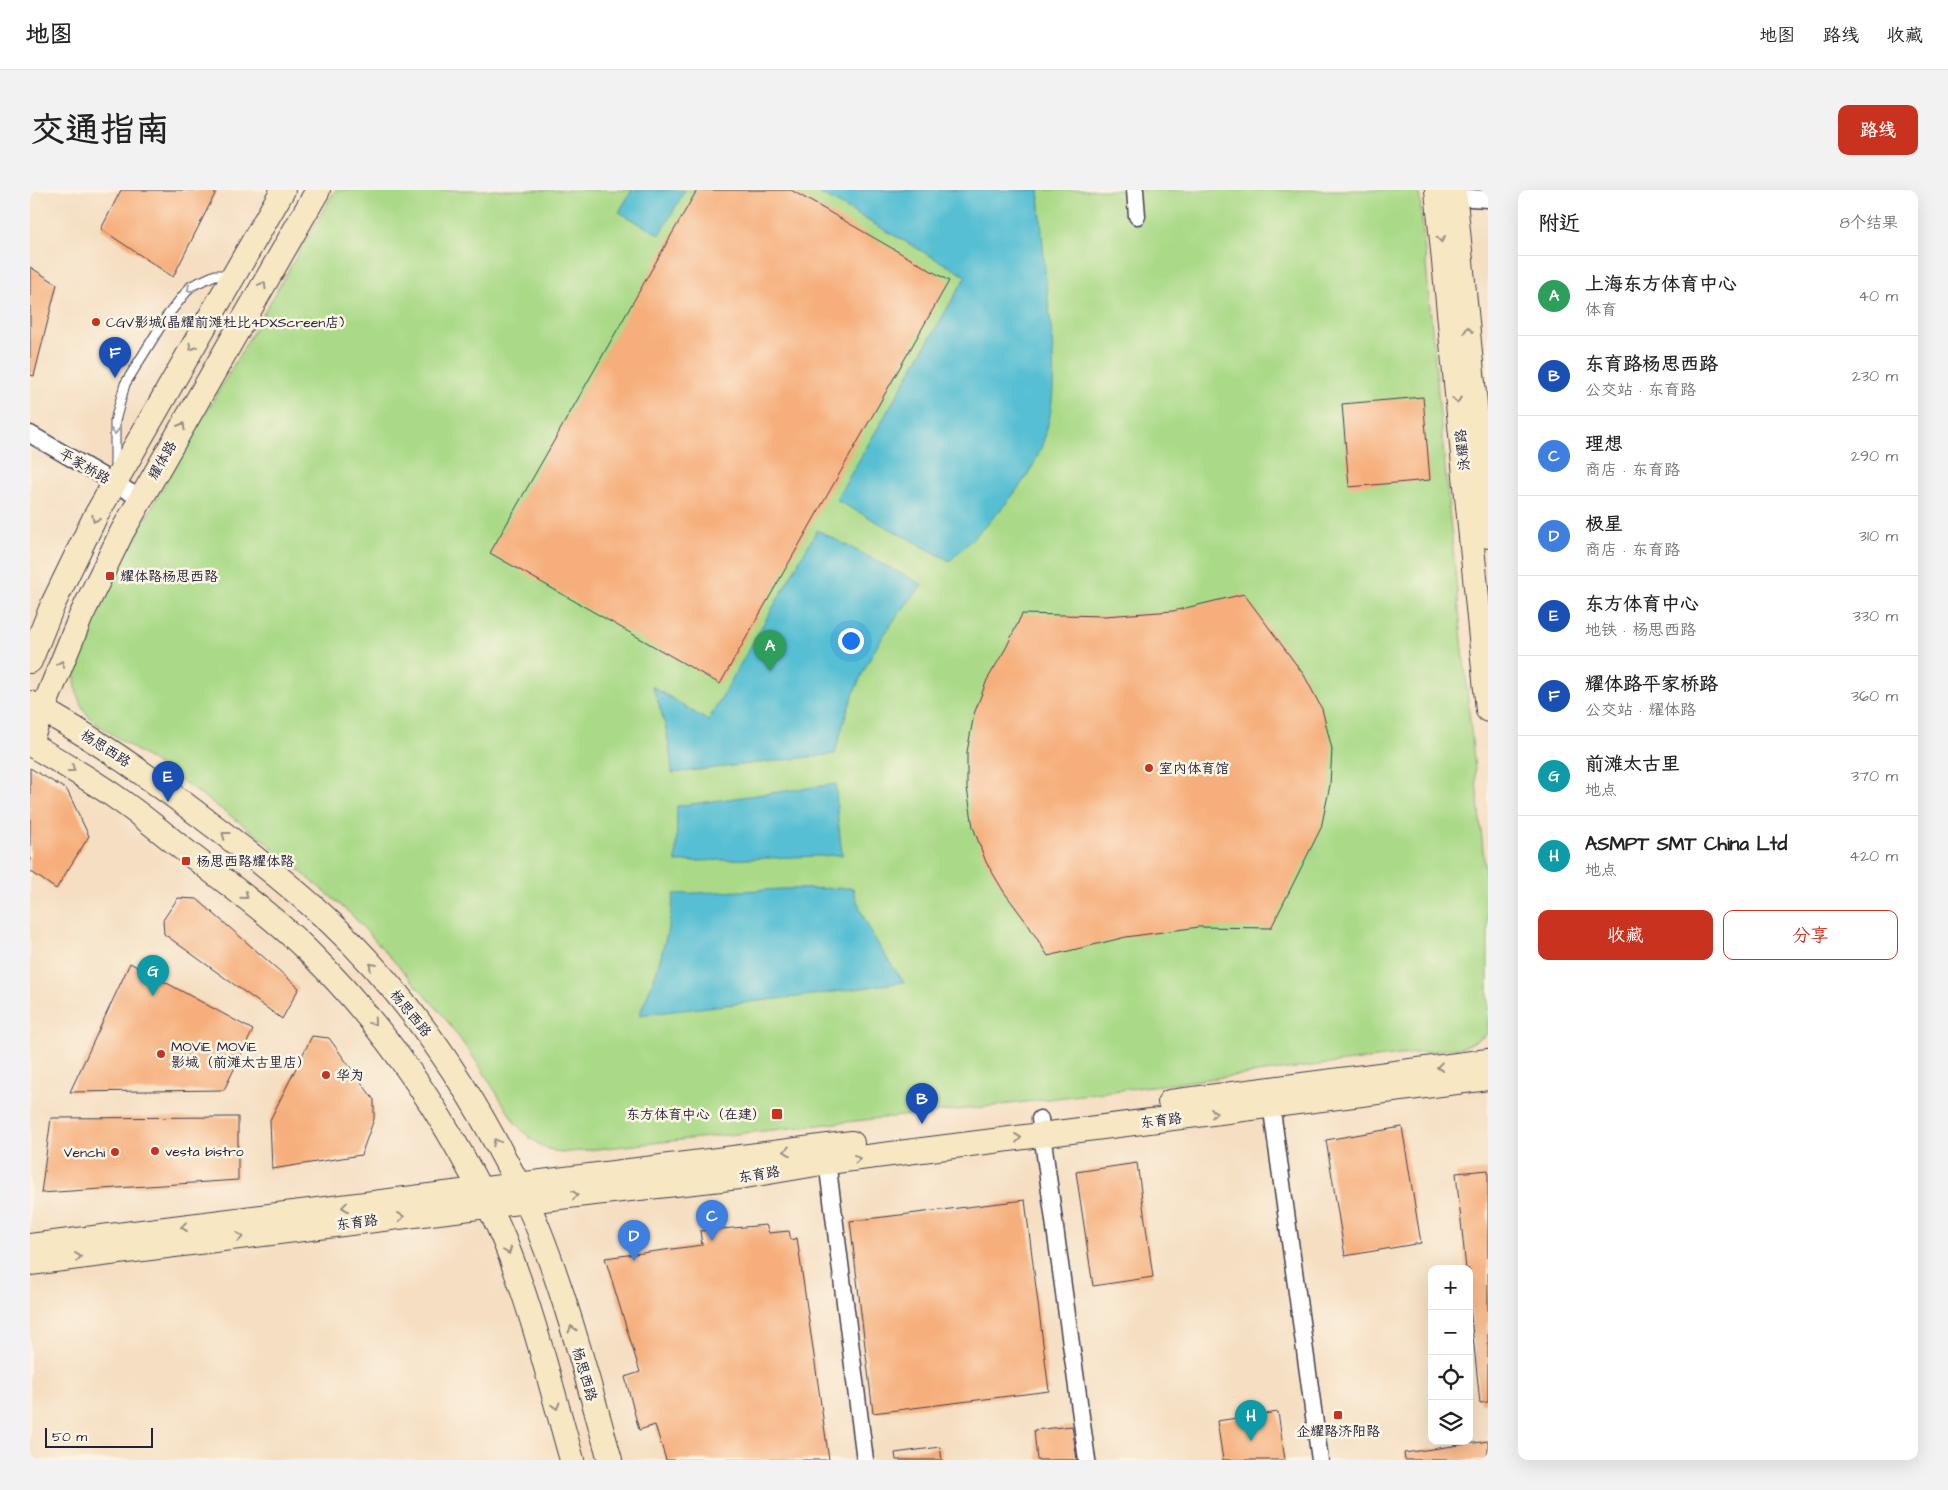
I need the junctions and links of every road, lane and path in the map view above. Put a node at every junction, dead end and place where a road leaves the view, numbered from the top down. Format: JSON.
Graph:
{"nodes":[{"id":1,"x":283,"y":190,"type":"edge"},
{"id":2,"x":318,"y":190,"type":"edge"},
{"id":3,"x":1135,"y":190,"type":"edge"},
{"id":4,"x":1448,"y":192,"type":"edge"},
{"id":5,"x":1488,"y":199,"type":"edge"},
{"id":6,"x":1137,"y":216,"type":"dead end"},
{"id":7,"x":234,"y":275,"type":"junction"},
{"id":8,"x":30,"y":434,"type":"edge"},
{"id":9,"x":115,"y":483,"type":"junction"},
{"id":10,"x":1479,"y":488,"type":"edge"},
{"id":11,"x":140,"y":498,"type":"junction"},
{"id":12,"x":1488,"y":536,"type":"edge"},
{"id":13,"x":30,"y":661,"type":"edge"},
{"id":14,"x":36,"y":706,"type":"edge"},
{"id":15,"x":1488,"y":710,"type":"edge"},
{"id":16,"x":30,"y":743,"type":"edge"},
{"id":17,"x":1488,"y":1061,"type":"edge"},
{"id":18,"x":1488,"y":1078,"type":"edge"},
{"id":19,"x":1270,"y":1098,"type":"junction"},
{"id":20,"x":1041,"y":1127,"type":"junction"},
{"id":21,"x":826,"y":1154,"type":"junction"},
{"id":22,"x":522,"y":1193,"type":"junction"},
{"id":23,"x":484,"y":1198,"type":"junction"},
{"id":24,"x":30,"y":1246,"type":"edge"},
{"id":25,"x":30,"y":1263,"type":"edge"},
{"id":26,"x":572,"y":1460,"type":"edge"},
{"id":27,"x":610,"y":1460,"type":"edge"},
{"id":28,"x":865,"y":1460,"type":"edge"},
{"id":29,"x":1087,"y":1460,"type":"edge"},
{"id":30,"x":1320,"y":1460,"type":"edge"}],
"edges":[{"from":1,"to":7,"type":"street"},
{"from":11,"to":2,"type":"street","name":"耀体路","one_way":true},
{"from":3,"to":6,"type":"street"},
{"from":4,"to":5,"type":"street"},
{"from":4,"to":10,"type":"street","name":"泳耀路"},
{"from":7,"to":9,"type":"street","one_way":true},
{"from":7,"to":9,"type":"lane","one_way":true},
{"from":8,"to":9,"type":"street","name":"平家桥路"},
{"from":9,"to":11,"type":"street","name":"平家桥路"},
{"from":9,"to":13,"type":"street","one_way":true},
{"from":10,"to":12,"type":"street","name":"泳耀路"},
{"from":10,"to":15,"type":"street","name":"泳耀路"},
{"from":14,"to":11,"type":"street","name":"耀体路","one_way":true},
{"from":14,"to":16,"type":"street","name":"耀体路"},
{"from":22,"to":14,"type":"street","name":"杨思西路","one_way":true},
{"from":16,"to":23,"type":"street","one_way":true},
{"from":17,"to":19,"type":"street","name":"东育路","one_way":true},
{"from":18,"to":19,"type":"street","name":"东育路"},
{"from":19,"to":20,"type":"street","name":"东育路"},
{"from":19,"to":30,"type":"street"},
{"from":20,"to":21,"type":"street","name":"东育路"},
{"from":20,"to":29,"type":"street"},
{"from":21,"to":22,"type":"street","name":"东育路"},
{"from":21,"to":28,"type":"street"},
{"from":22,"to":23,"type":"street","name":"东育路"},
{"from":27,"to":22,"type":"street","name":"杨思西路","one_way":true},
{"from":23,"to":24,"type":"street","name":"东育路","one_way":true},
{"from":25,"to":23,"type":"street","name":"东育路","one_way":true},
{"from":23,"to":26,"type":"street","one_way":true}]}
